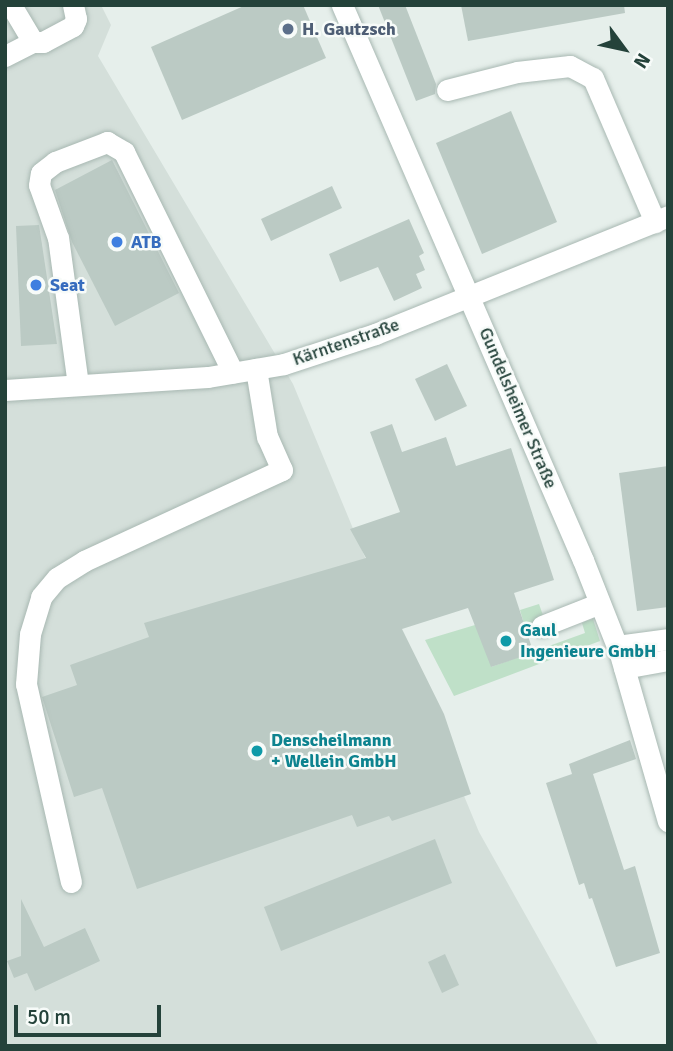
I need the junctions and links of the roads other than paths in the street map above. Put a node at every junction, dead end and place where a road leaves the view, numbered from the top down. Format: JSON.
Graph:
{"nodes":[{"id":1,"x":11,"y":5,"type":"edge"},
{"id":2,"x":73,"y":5,"type":"edge"},
{"id":3,"x":342,"y":5,"type":"edge"},
{"id":4,"x":33,"y":42,"type":"junction"},
{"id":5,"x":5,"y":56,"type":"edge"},
{"id":6,"x":447,"y":90,"type":"dead end"},
{"id":7,"x":661,"y":219,"type":"edge"},
{"id":8,"x":469,"y":294,"type":"junction"},
{"id":9,"x":256,"y":369,"type":"junction"},
{"id":10,"x":233,"y":373,"type":"junction"},
{"id":11,"x":78,"y":385,"type":"junction"},
{"id":12,"x":5,"y":390,"type":"edge"},
{"id":13,"x":600,"y":603,"type":"junction"},
{"id":14,"x":542,"y":626,"type":"dead end"},
{"id":15,"x":668,"y":639,"type":"edge"},
{"id":16,"x":617,"y":646,"type":"junction"},
{"id":17,"x":668,"y":660,"type":"edge"},
{"id":18,"x":624,"y":668,"type":"junction"},
{"id":19,"x":668,"y":821,"type":"edge"},
{"id":20,"x":71,"y":882,"type":"dead end"}],
"edges":[{"from":1,"to":4,"type":"street"},
{"from":2,"to":4,"type":"street"},
{"from":3,"to":8,"type":"street","name":"Gundelsheimer Straße"},
{"from":4,"to":5,"type":"street"},
{"from":6,"to":7,"type":"street"},
{"from":7,"to":8,"type":"street","name":"Kärntenstraße"},
{"from":8,"to":9,"type":"street","name":"Kärntenstraße"},
{"from":8,"to":13,"type":"street","name":"Gundelsheimer Straße"},
{"from":9,"to":10,"type":"street","name":"Kärntenstraße"},
{"from":9,"to":20,"type":"street"},
{"from":10,"to":11,"type":"street","name":"Kärntenstraße"},
{"from":10,"to":11,"type":"street"},
{"from":11,"to":12,"type":"street","name":"Kärntenstraße"},
{"from":13,"to":14,"type":"street"},
{"from":13,"to":16,"type":"street","name":"Gundelsheimer Straße"},
{"from":15,"to":16,"type":"street"},
{"from":16,"to":18,"type":"street","name":"Gundelsheimer Straße"},
{"from":17,"to":18,"type":"street"},
{"from":18,"to":19,"type":"street","name":"Gundelsheimer Straße"}]}
